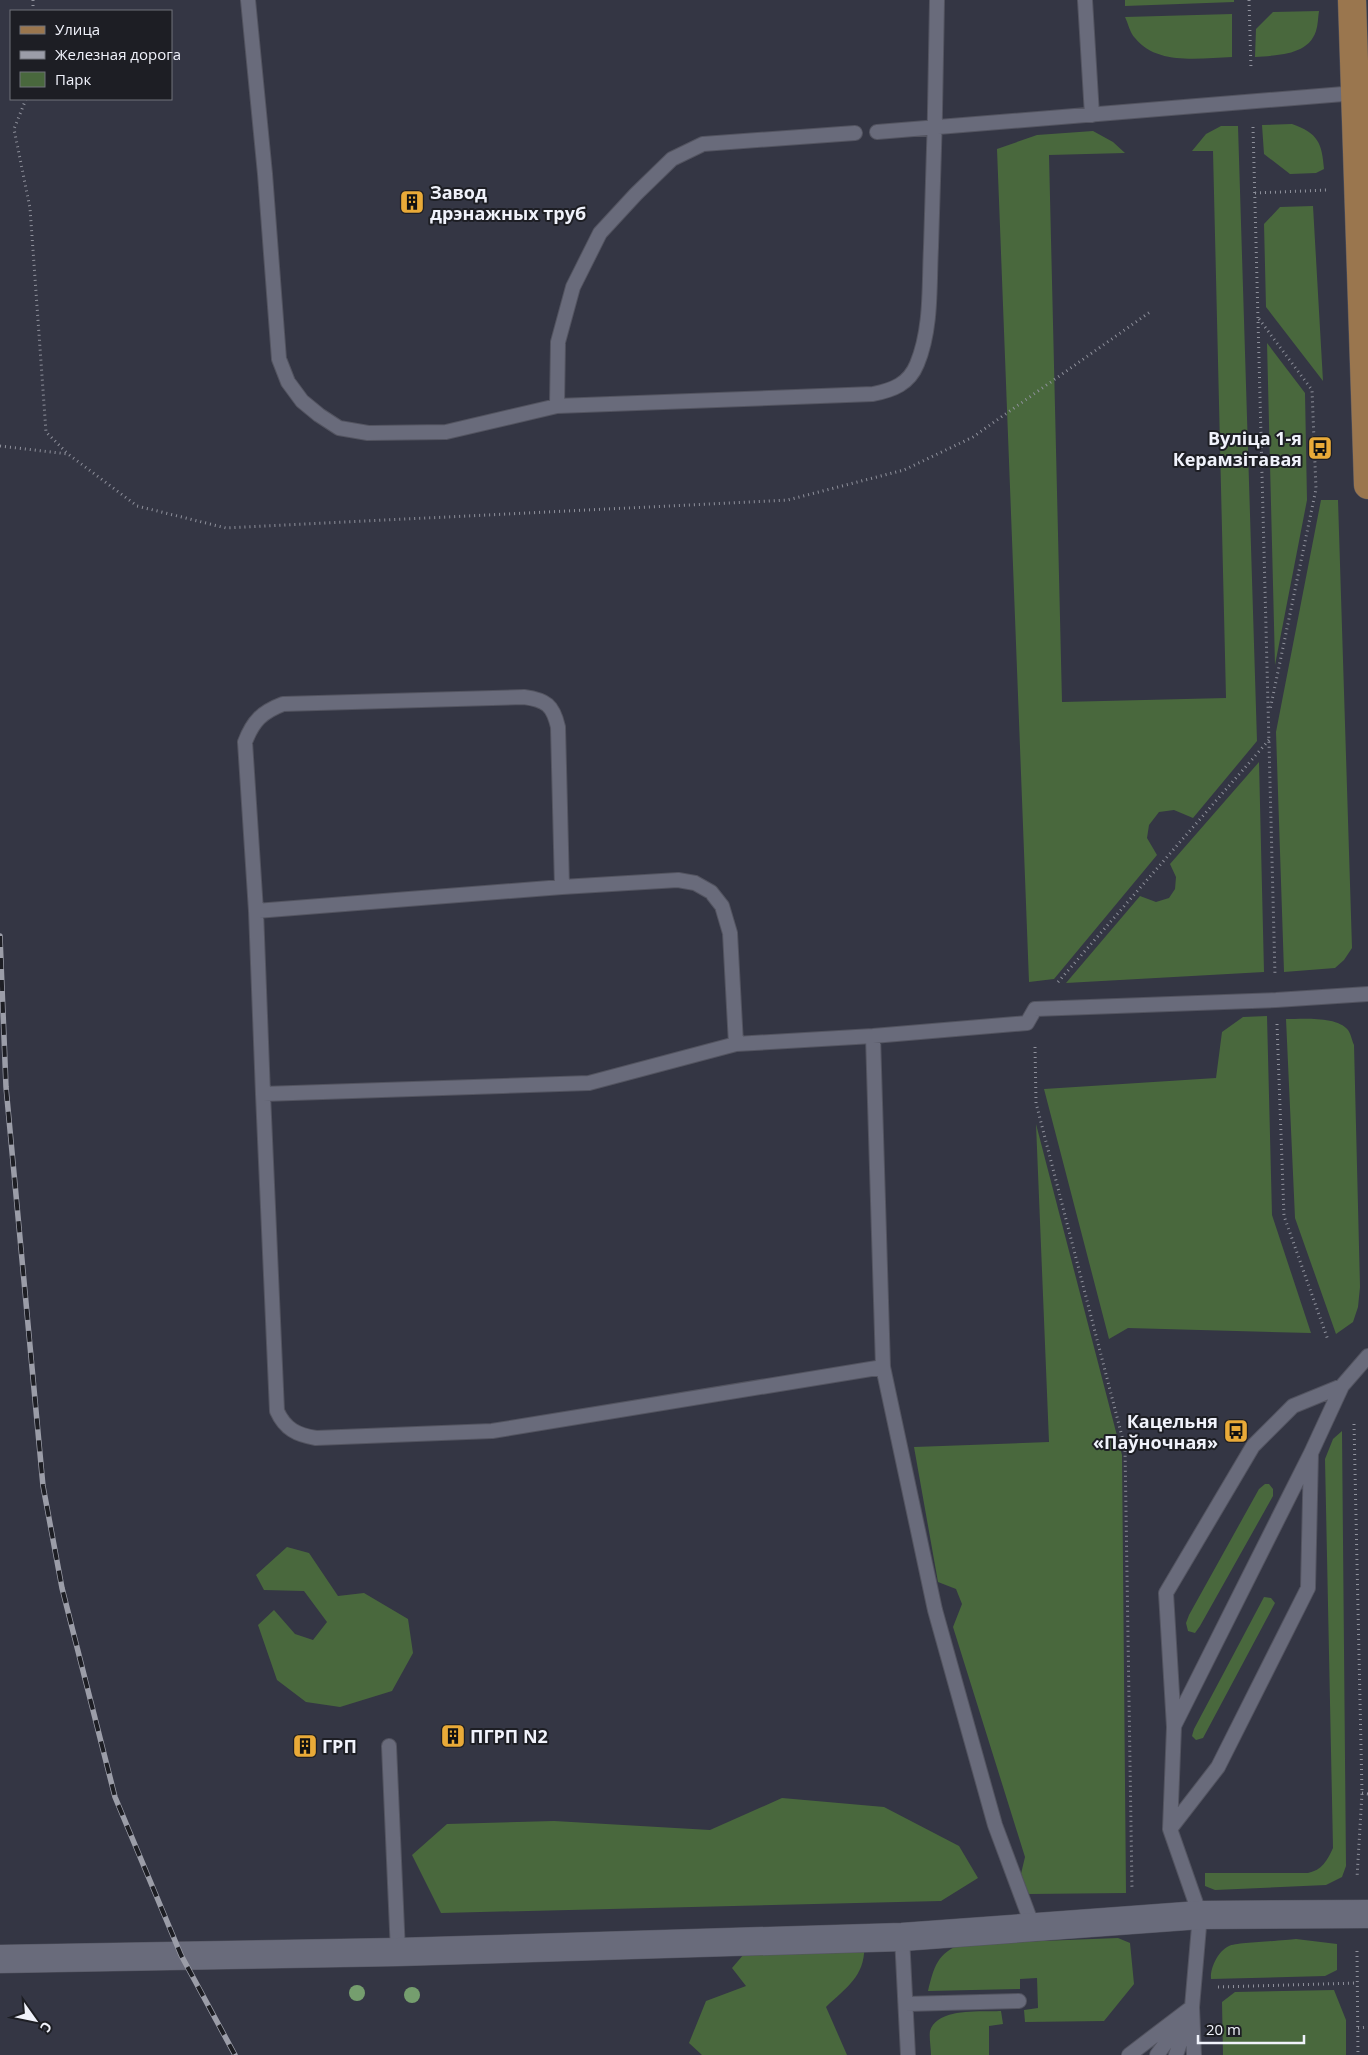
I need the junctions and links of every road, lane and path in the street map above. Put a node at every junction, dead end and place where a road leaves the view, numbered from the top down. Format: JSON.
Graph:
{"nodes":[{"id":1,"x":248,"y":0,"type":"edge"},
{"id":2,"x":937,"y":0,"type":"edge"},
{"id":3,"x":1085,"y":0,"type":"edge"},
{"id":4,"x":1249,"y":0,"type":"edge"},
{"id":5,"x":1352,"y":0,"type":"edge"},
{"id":6,"x":1251,"y":69,"type":"dead end"},
{"id":7,"x":1362,"y":92,"type":"edge"},
{"id":8,"x":26,"y":100,"type":"edge"},
{"id":9,"x":1092,"y":115,"type":"junction"},
{"id":10,"x":1252,"y":118,"type":"dead end"},
{"id":11,"x":936,"y":127,"type":"junction"},
{"id":12,"x":877,"y":132,"type":"dead end"},
{"id":13,"x":855,"y":134,"type":"dead end"},
{"id":14,"x":1330,"y":190,"type":"dead end"},
{"id":15,"x":1255,"y":193,"type":"junction"},
{"id":16,"x":1150,"y":312,"type":"dead end"},
{"id":17,"x":1258,"y":318,"type":"junction"},
{"id":18,"x":557,"y":406,"type":"junction"},
{"id":19,"x":0,"y":446,"type":"edge"},
{"id":20,"x":68,"y":454,"type":"junction"},
{"id":21,"x":1368,"y":485,"type":"edge"},
{"id":22,"x":1269,"y":716,"type":"junction"},
{"id":23,"x":1269,"y":740,"type":"junction"},
{"id":24,"x":562,"y":887,"type":"junction"},
{"id":25,"x":256,"y":911,"type":"junction"},
{"id":26,"x":1368,"y":994,"type":"edge"},
{"id":27,"x":1276,"y":1000,"type":"junction"},
{"id":28,"x":1035,"y":1009,"type":"junction"},
{"id":29,"x":873,"y":1036,"type":"junction"},
{"id":30,"x":736,"y":1044,"type":"junction"},
{"id":31,"x":263,"y":1094,"type":"junction"},
{"id":32,"x":1328,"y":1340,"type":"dead end"},
{"id":33,"x":1368,"y":1356,"type":"edge"},
{"id":34,"x":884,"y":1367,"type":"junction"},
{"id":35,"x":1342,"y":1386,"type":"junction"},
{"id":36,"x":1354,"y":1423,"type":"dead end"},
{"id":37,"x":1311,"y":1453,"type":"junction"},
{"id":38,"x":1174,"y":1727,"type":"junction"},
{"id":39,"x":389,"y":1746,"type":"dead end"},
{"id":40,"x":1362,"y":1793,"type":"junction"},
{"id":41,"x":1368,"y":1794,"type":"edge"},
{"id":42,"x":1170,"y":1830,"type":"junction"},
{"id":43,"x":1357,"y":1878,"type":"dead end"},
{"id":44,"x":1368,"y":1914,"type":"edge"},
{"id":45,"x":1200,"y":1915,"type":"junction"},
{"id":46,"x":1132,"y":1920,"type":"junction"},
{"id":47,"x":1033,"y":1927,"type":"junction"},
{"id":48,"x":902,"y":1937,"type":"junction"},
{"id":49,"x":1357,"y":1951,"type":"dead end"},
{"id":50,"x":398,"y":1952,"type":"junction"},
{"id":51,"x":0,"y":1959,"type":"edge"},
{"id":52,"x":1358,"y":1983,"type":"junction"},
{"id":53,"x":1194,"y":1988,"type":"junction"},
{"id":54,"x":1019,"y":2000,"type":"dead end"},
{"id":55,"x":906,"y":2004,"type":"junction"},
{"id":56,"x":1192,"y":2007,"type":"junction"},
{"id":57,"x":1368,"y":2027,"type":"edge"},
{"id":58,"x":1358,"y":2028,"type":"junction"},
{"id":59,"x":908,"y":2055,"type":"edge"},
{"id":60,"x":1128,"y":2055,"type":"edge"},
{"id":61,"x":1157,"y":2055,"type":"edge"},
{"id":62,"x":1176,"y":2055,"type":"edge"},
{"id":63,"x":1194,"y":2055,"type":"edge"},
{"id":64,"x":1358,"y":2055,"type":"edge"}],
"edges":[{"from":1,"to":18,"type":"lane"},
{"from":2,"to":11,"type":"lane"},
{"from":3,"to":9,"type":"lane"},
{"from":4,"to":6,"type":"path"},
{"from":5,"to":7,"type":"main road"},
{"from":7,"to":9,"type":"lane"},
{"from":7,"to":21,"type":"main road"},
{"from":8,"to":20,"type":"path"},
{"from":9,"to":11,"type":"lane"},
{"from":10,"to":15,"type":"path"},
{"from":11,"to":12,"type":"lane"},
{"from":11,"to":18,"type":"lane"},
{"from":13,"to":18,"type":"lane"},
{"from":14,"to":15,"type":"path"},
{"from":15,"to":17,"type":"path"},
{"from":16,"to":20,"type":"path"},
{"from":17,"to":22,"type":"path"},
{"from":17,"to":22,"type":"path"},
{"from":19,"to":20,"type":"path"},
{"from":22,"to":23,"type":"path"},
{"from":23,"to":27,"type":"path"},
{"from":23,"to":28,"type":"path"},
{"from":24,"to":25,"type":"lane"},
{"from":24,"to":25,"type":"lane"},
{"from":24,"to":30,"type":"lane"},
{"from":25,"to":31,"type":"lane"},
{"from":26,"to":27,"type":"lane"},
{"from":27,"to":28,"type":"lane"},
{"from":27,"to":32,"type":"path"},
{"from":28,"to":29,"type":"lane"},
{"from":28,"to":46,"type":"path"},
{"from":29,"to":30,"type":"lane"},
{"from":29,"to":34,"type":"lane"},
{"from":30,"to":31,"type":"lane"},
{"from":31,"to":34,"type":"lane"},
{"from":33,"to":35,"type":"lane"},
{"from":34,"to":47,"type":"lane"},
{"from":35,"to":37,"type":"lane"},
{"from":35,"to":38,"type":"lane"},
{"from":36,"to":40,"type":"path"},
{"from":37,"to":38,"type":"lane"},
{"from":37,"to":42,"type":"lane"},
{"from":38,"to":42,"type":"lane"},
{"from":39,"to":50,"type":"lane"},
{"from":40,"to":41,"type":"path"},
{"from":40,"to":43,"type":"path"},
{"from":42,"to":45,"type":"lane"},
{"from":44,"to":45,"type":"street"},
{"from":45,"to":46,"type":"street"},
{"from":45,"to":53,"type":"lane"},
{"from":46,"to":47,"type":"street"},
{"from":47,"to":48,"type":"street"},
{"from":48,"to":50,"type":"street"},
{"from":48,"to":55,"type":"lane"},
{"from":49,"to":52,"type":"path"},
{"from":50,"to":51,"type":"street"},
{"from":52,"to":53,"type":"path"},
{"from":52,"to":58,"type":"path"},
{"from":53,"to":56,"type":"lane"},
{"from":54,"to":55,"type":"lane"},
{"from":55,"to":59,"type":"lane"},
{"from":56,"to":60,"type":"lane"},
{"from":56,"to":61,"type":"lane"},
{"from":56,"to":62,"type":"lane"},
{"from":56,"to":63,"type":"lane"},
{"from":57,"to":58,"type":"path"},
{"from":58,"to":64,"type":"path"}]}
